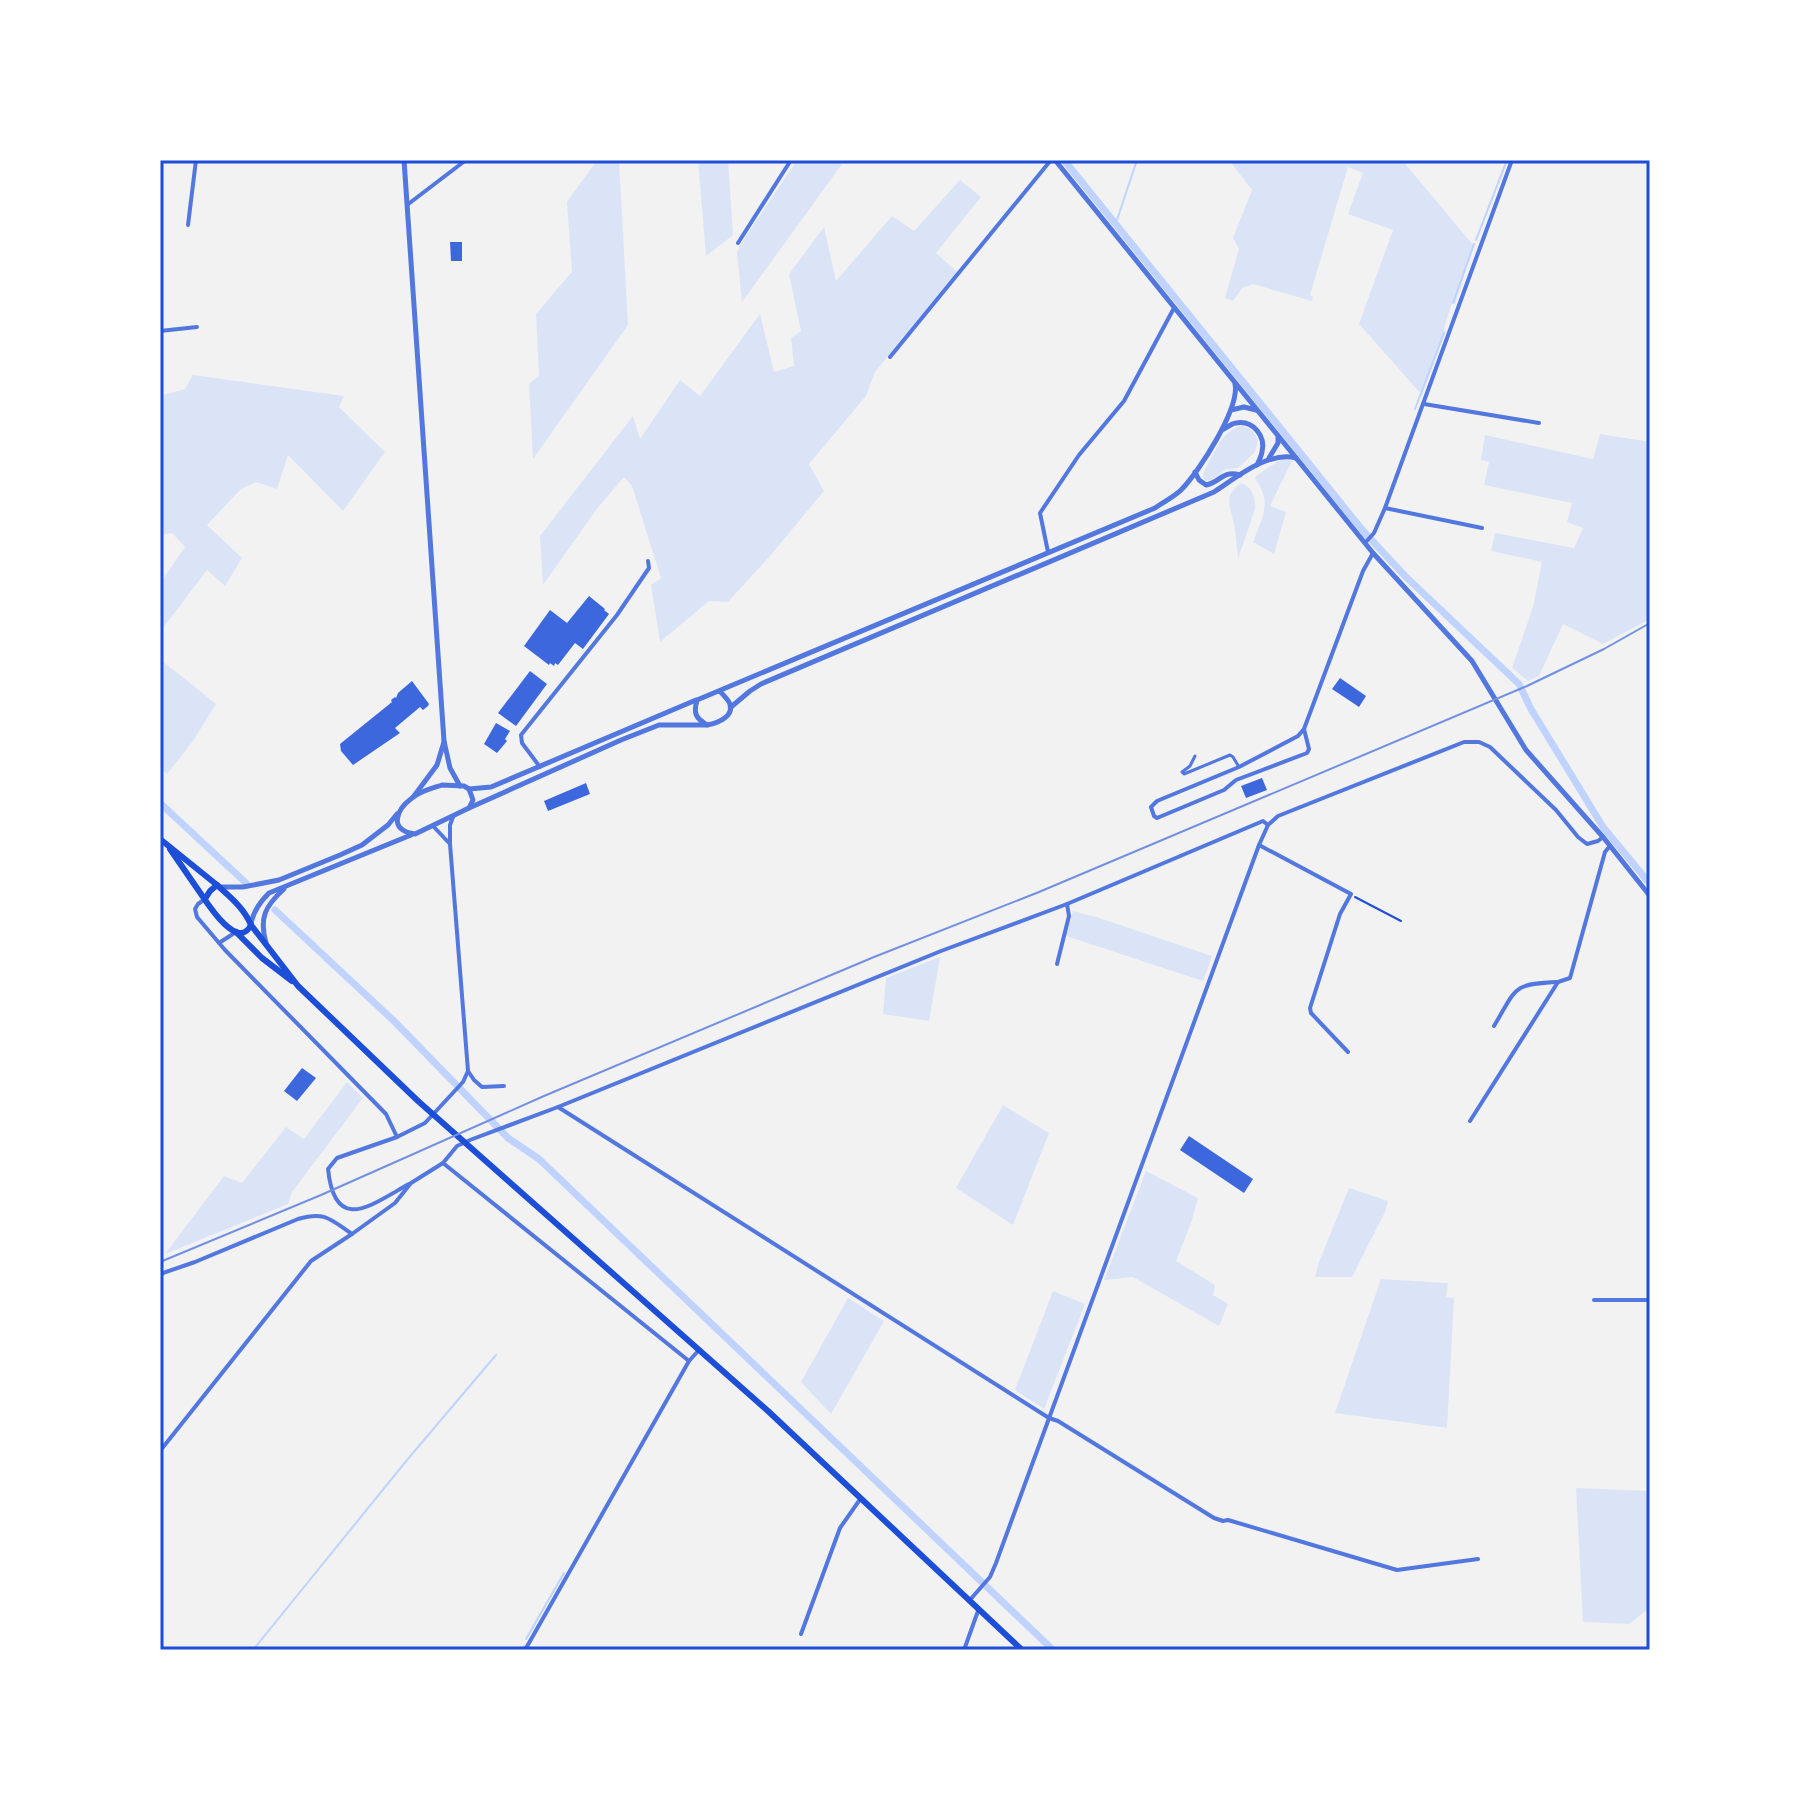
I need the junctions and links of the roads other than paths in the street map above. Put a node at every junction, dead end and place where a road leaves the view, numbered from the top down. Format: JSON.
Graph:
{"nodes":[{"id":1,"x":196,"y":160,"type":"edge"},
{"id":2,"x":404,"y":160,"type":"edge"},
{"id":3,"x":466,"y":160,"type":"edge"},
{"id":4,"x":791,"y":160,"type":"edge"},
{"id":5,"x":1053,"y":160,"type":"edge"},
{"id":6,"x":1512,"y":160,"type":"edge"},
{"id":7,"x":407,"y":205,"type":"junction"},
{"id":8,"x":188,"y":225,"type":"dead end"},
{"id":9,"x":738,"y":243,"type":"dead end"},
{"id":10,"x":1174,"y":307,"type":"junction"},
{"id":11,"x":197,"y":327,"type":"dead end"},
{"id":12,"x":160,"y":331,"type":"edge"},
{"id":13,"x":890,"y":357,"type":"dead end"},
{"id":14,"x":1235,"y":383,"type":"junction"},
{"id":15,"x":1424,"y":404,"type":"junction"},
{"id":16,"x":1230,"y":410,"type":"junction"},
{"id":17,"x":1257,"y":410,"type":"junction"},
{"id":18,"x":1539,"y":423,"type":"dead end"},
{"id":19,"x":1222,"y":430,"type":"junction"},
{"id":20,"x":1279,"y":437,"type":"junction"},
{"id":21,"x":1269,"y":458,"type":"junction"},
{"id":22,"x":1296,"y":458,"type":"junction"},
{"id":23,"x":1256,"y":466,"type":"junction"},
{"id":24,"x":1195,"y":472,"type":"junction"},
{"id":25,"x":1241,"y":475,"type":"junction"},
{"id":26,"x":1385,"y":508,"type":"junction"},
{"id":27,"x":1482,"y":528,"type":"dead end"},
{"id":28,"x":1367,"y":541,"type":"junction"},
{"id":29,"x":1048,"y":552,"type":"junction"},
{"id":30,"x":1373,"y":553,"type":"junction"},
{"id":31,"x":648,"y":561,"type":"dead end"},
{"id":32,"x":719,"y":691,"type":"junction"},
{"id":33,"x":697,"y":700,"type":"junction"},
{"id":34,"x":730,"y":708,"type":"junction"},
{"id":35,"x":707,"y":725,"type":"junction"},
{"id":36,"x":1304,"y":729,"type":"junction"},
{"id":37,"x":444,"y":741,"type":"junction"},
{"id":38,"x":1195,"y":756,"type":"dead end"},
{"id":39,"x":540,"y":767,"type":"junction"},
{"id":40,"x":1239,"y":767,"type":"junction"},
{"id":41,"x":1228,"y":770,"type":"junction"},
{"id":42,"x":1234,"y":781,"type":"junction"},
{"id":43,"x":460,"y":786,"type":"junction"},
{"id":44,"x":469,"y":789,"type":"junction"},
{"id":45,"x":413,"y":797,"type":"junction"},
{"id":46,"x":469,"y":808,"type":"junction"},
{"id":47,"x":397,"y":814,"type":"junction"},
{"id":48,"x":453,"y":817,"type":"junction"},
{"id":49,"x":1268,"y":825,"type":"junction"},
{"id":50,"x":433,"y":826,"type":"junction"},
{"id":51,"x":415,"y":834,"type":"junction"},
{"id":52,"x":1603,"y":837,"type":"junction"},
{"id":53,"x":160,"y":839,"type":"edge"},
{"id":54,"x":450,"y":844,"type":"junction"},
{"id":55,"x":1259,"y":845,"type":"junction"},
{"id":56,"x":1610,"y":846,"type":"junction"},
{"id":57,"x":170,"y":849,"type":"junction"},
{"id":58,"x":219,"y":886,"type":"junction"},
{"id":59,"x":287,"y":886,"type":"junction"},
{"id":60,"x":1650,"y":896,"type":"edge"},
{"id":61,"x":205,"y":899,"type":"junction"},
{"id":62,"x":1067,"y":904,"type":"junction"},
{"id":63,"x":251,"y":925,"type":"junction"},
{"id":64,"x":236,"y":932,"type":"junction"},
{"id":65,"x":219,"y":943,"type":"junction"},
{"id":66,"x":266,"y":944,"type":"junction"},
{"id":67,"x":1057,"y":964,"type":"dead end"},
{"id":68,"x":1558,"y":982,"type":"junction"},
{"id":69,"x":298,"y":986,"type":"junction"},
{"id":70,"x":1494,"y":1026,"type":"dead end"},
{"id":71,"x":1348,"y":1052,"type":"dead end"},
{"id":72,"x":468,"y":1071,"type":"junction"},
{"id":73,"x":504,"y":1086,"type":"dead end"},
{"id":74,"x":558,"y":1107,"type":"junction"},
{"id":75,"x":1470,"y":1121,"type":"dead end"},
{"id":76,"x":397,"y":1137,"type":"junction"},
{"id":77,"x":443,"y":1163,"type":"junction"},
{"id":78,"x":411,"y":1183,"type":"junction"},
{"id":79,"x":352,"y":1234,"type":"junction"},
{"id":80,"x":160,"y":1274,"type":"edge"},
{"id":81,"x":1594,"y":1300,"type":"dead end"},
{"id":82,"x":1650,"y":1300,"type":"edge"},
{"id":83,"x":699,"y":1350,"type":"junction"},
{"id":84,"x":689,"y":1361,"type":"junction"},
{"id":85,"x":1049,"y":1418,"type":"junction"},
{"id":86,"x":160,"y":1451,"type":"edge"},
{"id":87,"x":861,"y":1498,"type":"junction"},
{"id":88,"x":1478,"y":1559,"type":"dead end"},
{"id":89,"x":972,"y":1598,"type":"junction"},
{"id":90,"x":979,"y":1610,"type":"junction"},
{"id":91,"x":801,"y":1634,"type":"dead end"},
{"id":92,"x":525,"y":1650,"type":"edge"},
{"id":93,"x":964,"y":1650,"type":"edge"},
{"id":94,"x":1022,"y":1650,"type":"edge"}],
"edges":[{"from":1,"to":8,"type":"street"},
{"from":2,"to":7,"type":"street"},
{"from":3,"to":7,"type":"street"},
{"from":4,"to":9,"type":"street"},
{"from":5,"to":10,"type":"street"},
{"from":5,"to":13,"type":"street"},
{"from":6,"to":15,"type":"street"},
{"from":7,"to":37,"type":"street"},
{"from":10,"to":14,"type":"street"},
{"from":10,"to":29,"type":"street"},
{"from":11,"to":12,"type":"street"},
{"from":14,"to":16,"type":"street"},
{"from":14,"to":17,"type":"street"},
{"from":15,"to":18,"type":"street"},
{"from":15,"to":26,"type":"street"},
{"from":16,"to":17,"type":"street"},
{"from":16,"to":19,"type":"street"},
{"from":17,"to":20,"type":"street"},
{"from":19,"to":23,"type":"street"},
{"from":19,"to":24,"type":"street"},
{"from":20,"to":21,"type":"street"},
{"from":20,"to":22,"type":"street"},
{"from":21,"to":22,"type":"street"},
{"from":21,"to":23,"type":"street"},
{"from":22,"to":28,"type":"street"},
{"from":23,"to":25,"type":"street"},
{"from":24,"to":25,"type":"street"},
{"from":24,"to":29,"type":"street"},
{"from":25,"to":34,"type":"street"},
{"from":26,"to":27,"type":"street"},
{"from":26,"to":28,"type":"street"},
{"from":28,"to":30,"type":"street"},
{"from":29,"to":32,"type":"street"},
{"from":30,"to":36,"type":"street"},
{"from":30,"to":52,"type":"street"},
{"from":31,"to":39,"type":"street"},
{"from":32,"to":33,"type":"street"},
{"from":32,"to":34,"type":"street"},
{"from":33,"to":35,"type":"street"},
{"from":33,"to":39,"type":"street"},
{"from":34,"to":35,"type":"street"},
{"from":35,"to":46,"type":"street"},
{"from":36,"to":40,"type":"street"},
{"from":36,"to":42,"type":"street"},
{"from":37,"to":43,"type":"street"},
{"from":37,"to":45,"type":"street"},
{"from":38,"to":40,"type":"street"},
{"from":39,"to":44,"type":"street"},
{"from":40,"to":41,"type":"street"},
{"from":41,"to":42,"type":"street"},
{"from":41,"to":42,"type":"street"},
{"from":43,"to":44,"type":"street"},
{"from":43,"to":45,"type":"street"},
{"from":44,"to":46,"type":"street"},
{"from":45,"to":47,"type":"street"},
{"from":46,"to":48,"type":"street"},
{"from":47,"to":51,"type":"street"},
{"from":47,"to":58,"type":"street"},
{"from":48,"to":50,"type":"street"},
{"from":48,"to":54,"type":"street"},
{"from":49,"to":52,"type":"street"},
{"from":49,"to":55,"type":"street"},
{"from":49,"to":62,"type":"street"},
{"from":50,"to":51,"type":"street"},
{"from":50,"to":54,"type":"street"},
{"from":51,"to":59,"type":"street"},
{"from":52,"to":56,"type":"street"},
{"from":53,"to":57,"type":"main road"},
{"from":54,"to":72,"type":"street"},
{"from":55,"to":71,"type":"street"},
{"from":55,"to":85,"type":"street"},
{"from":56,"to":60,"type":"street"},
{"from":56,"to":68,"type":"street"},
{"from":57,"to":58,"type":"main road"},
{"from":57,"to":61,"type":"main road"},
{"from":58,"to":61,"type":"main road"},
{"from":58,"to":63,"type":"main road"},
{"from":59,"to":63,"type":"street"},
{"from":59,"to":66,"type":"street"},
{"from":61,"to":64,"type":"main road"},
{"from":61,"to":65,"type":"street"},
{"from":62,"to":67,"type":"street"},
{"from":62,"to":74,"type":"street"},
{"from":63,"to":64,"type":"main road"},
{"from":63,"to":66,"type":"main road"},
{"from":64,"to":65,"type":"street"},
{"from":64,"to":69,"type":"main road"},
{"from":65,"to":76,"type":"street"},
{"from":66,"to":69,"type":"main road"},
{"from":68,"to":70,"type":"street"},
{"from":68,"to":75,"type":"street"},
{"from":69,"to":83,"type":"main road"},
{"from":72,"to":73,"type":"street"},
{"from":72,"to":76,"type":"street"},
{"from":74,"to":77,"type":"street"},
{"from":74,"to":85,"type":"street"},
{"from":76,"to":78,"type":"street"},
{"from":77,"to":78,"type":"street"},
{"from":77,"to":84,"type":"street"},
{"from":78,"to":79,"type":"street"},
{"from":79,"to":80,"type":"street"},
{"from":79,"to":86,"type":"street"},
{"from":81,"to":82,"type":"street"},
{"from":83,"to":84,"type":"street"},
{"from":83,"to":87,"type":"main road"},
{"from":84,"to":92,"type":"street"},
{"from":85,"to":88,"type":"street"},
{"from":85,"to":89,"type":"street"},
{"from":87,"to":89,"type":"main road"},
{"from":87,"to":91,"type":"street"},
{"from":89,"to":90,"type":"main road"},
{"from":90,"to":93,"type":"street"},
{"from":90,"to":94,"type":"main road"}]}
